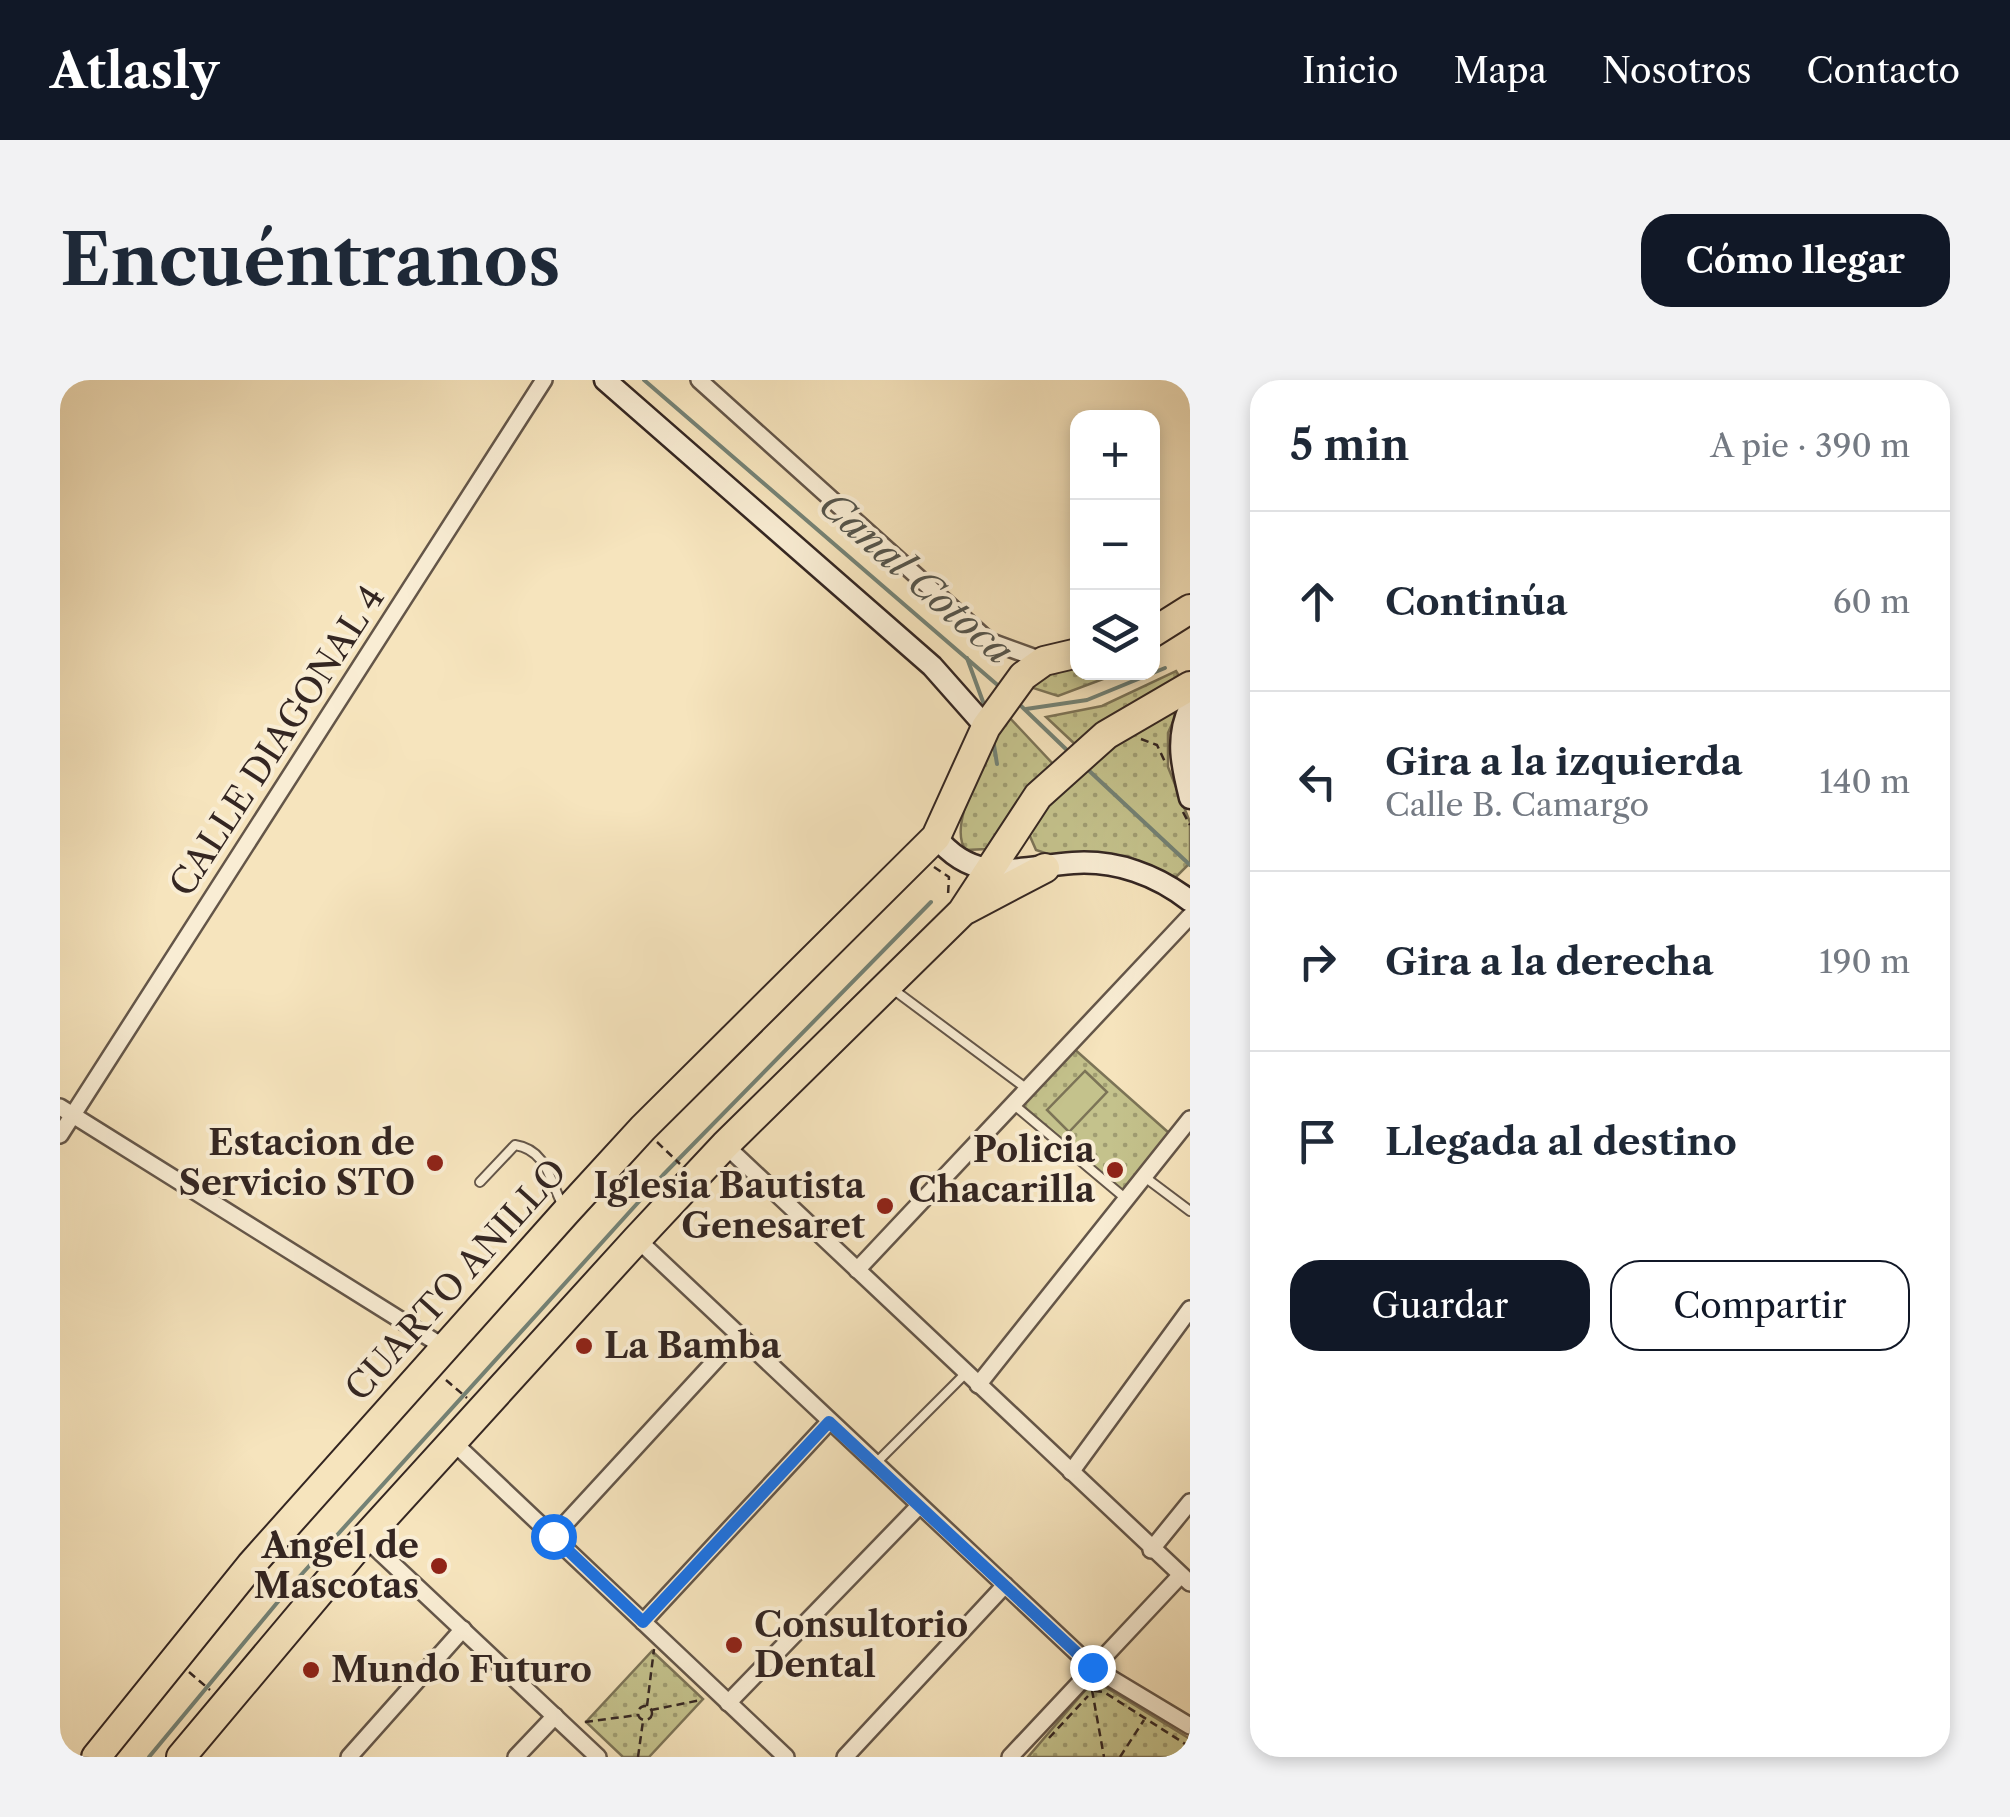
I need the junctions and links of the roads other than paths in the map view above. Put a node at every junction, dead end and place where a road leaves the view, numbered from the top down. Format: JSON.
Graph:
{"nodes":[{"id":1,"x":544,"y":380,"type":"edge"},
{"id":2,"x":606,"y":380,"type":"edge"},
{"id":3,"x":699,"y":380,"type":"edge"},
{"id":4,"x":1190,"y":609,"type":"edge"},
{"id":5,"x":1160,"y":627,"type":"edge"},
{"id":6,"x":1070,"y":655,"type":"edge"},
{"id":7,"x":1033,"y":669,"type":"junction"},
{"id":8,"x":1190,"y":686,"type":"edge"},
{"id":9,"x":1190,"y":707,"type":"edge"},
{"id":10,"x":992,"y":717,"type":"junction"},
{"id":11,"x":1186,"y":804,"type":"edge"},
{"id":12,"x":936,"y":837,"type":"junction"},
{"id":13,"x":1045,"y":868,"type":"junction"},
{"id":14,"x":986,"y":870,"type":"junction"},
{"id":15,"x":1190,"y":901,"type":"edge"},
{"id":16,"x":962,"y":912,"type":"junction"},
{"id":17,"x":1190,"y":916,"type":"edge"},
{"id":18,"x":890,"y":987,"type":"junction"},
{"id":19,"x":1027,"y":1089,"type":"junction"},
{"id":20,"x":1013,"y":1104,"type":"junction"},
{"id":21,"x":66,"y":1111,"type":"edge"},
{"id":22,"x":1190,"y":1119,"type":"edge"},
{"id":23,"x":60,"y":1134,"type":"edge"},
{"id":24,"x":725,"y":1145,"type":"junction"},
{"id":25,"x":1143,"y":1175,"type":"junction"},
{"id":26,"x":480,"y":1182,"type":"dead end"},
{"id":27,"x":1125,"y":1198,"type":"junction"},
{"id":28,"x":1190,"y":1211,"type":"edge"},
{"id":29,"x":566,"y":1212,"type":"junction"},
{"id":30,"x":637,"y":1239,"type":"junction"},
{"id":31,"x":856,"y":1270,"type":"junction"},
{"id":32,"x":1190,"y":1310,"type":"edge"},
{"id":33,"x":738,"y":1336,"type":"junction"},
{"id":34,"x":445,"y":1362,"type":"junction"},
{"id":35,"x":966,"y":1372,"type":"junction"},
{"id":36,"x":978,"y":1385,"type":"junction"},
{"id":37,"x":829,"y":1422,"type":"junction"},
{"id":38,"x":452,"y":1441,"type":"junction"},
{"id":39,"x":874,"y":1465,"type":"junction"},
{"id":40,"x":1071,"y":1472,"type":"junction"},
{"id":41,"x":1190,"y":1502,"type":"edge"},
{"id":42,"x":918,"y":1508,"type":"junction"},
{"id":43,"x":553,"y":1536,"type":"junction"},
{"id":44,"x":365,"y":1538,"type":"junction"},
{"id":45,"x":1152,"y":1550,"type":"junction"},
{"id":46,"x":1185,"y":1580,"type":"edge"},
{"id":47,"x":1004,"y":1585,"type":"junction"},
{"id":48,"x":643,"y":1622,"type":"junction"},
{"id":49,"x":464,"y":1629,"type":"junction"},
{"id":50,"x":1092,"y":1667,"type":"junction"},
{"id":51,"x":728,"y":1702,"type":"junction"},
{"id":52,"x":555,"y":1716,"type":"junction"},
{"id":53,"x":1190,"y":1726,"type":"edge"},
{"id":54,"x":96,"y":1757,"type":"edge"},
{"id":55,"x":182,"y":1757,"type":"edge"},
{"id":56,"x":350,"y":1757,"type":"edge"},
{"id":57,"x":516,"y":1757,"type":"edge"},
{"id":58,"x":598,"y":1757,"type":"edge"},
{"id":59,"x":786,"y":1757,"type":"edge"},
{"id":60,"x":845,"y":1757,"type":"edge"},
{"id":61,"x":1010,"y":1757,"type":"edge"}],
"edges":[{"from":1,"to":21,"type":"street","name":"CALLE DIAGONAL 4"},
{"from":2,"to":10,"type":"street"},
{"from":3,"to":7,"type":"street"},
{"from":4,"to":5,"type":"highway"},
{"from":6,"to":7,"type":"highway"},
{"from":7,"to":10,"type":"highway","name":"CUARTO ANILLO"},
{"from":8,"to":14,"type":"highway"},
{"from":9,"to":11,"type":"street"},
{"from":10,"to":12,"type":"highway","name":"CUARTO ANILLO"},
{"from":12,"to":14,"type":"street"},
{"from":12,"to":29,"type":"highway","name":"CUARTO ANILLO"},
{"from":13,"to":14,"type":"street"},
{"from":13,"to":15,"type":"street"},
{"from":13,"to":16,"type":"highway"},
{"from":14,"to":16,"type":"highway"},
{"from":16,"to":18,"type":"highway"},
{"from":17,"to":19,"type":"street"},
{"from":18,"to":19,"type":"lane"},
{"from":18,"to":24,"type":"highway"},
{"from":19,"to":20,"type":"street"},
{"from":20,"to":27,"type":"lane"},
{"from":20,"to":31,"type":"street"},
{"from":21,"to":23,"type":"street","name":"CALLE DIAGONAL 4"},
{"from":21,"to":34,"type":"street"},
{"from":22,"to":25,"type":"street"},
{"from":24,"to":30,"type":"highway"},
{"from":24,"to":31,"type":"street"},
{"from":25,"to":27,"type":"street"},
{"from":25,"to":28,"type":"lane"},
{"from":26,"to":29,"type":"lane"},
{"from":27,"to":36,"type":"street"},
{"from":29,"to":34,"type":"highway","name":"CUARTO ANILLO"},
{"from":30,"to":33,"type":"street"},
{"from":30,"to":38,"type":"highway"},
{"from":31,"to":35,"type":"street"},
{"from":32,"to":40,"type":"street"},
{"from":33,"to":37,"type":"street"},
{"from":33,"to":43,"type":"street"},
{"from":34,"to":54,"type":"highway","name":"CUARTO ANILLO"},
{"from":35,"to":36,"type":"street"},
{"from":35,"to":39,"type":"lane"},
{"from":36,"to":40,"type":"street"},
{"from":37,"to":39,"type":"street"},
{"from":37,"to":48,"type":"street"},
{"from":38,"to":43,"type":"street"},
{"from":38,"to":44,"type":"highway"},
{"from":39,"to":42,"type":"street"},
{"from":40,"to":45,"type":"street"},
{"from":41,"to":45,"type":"street"},
{"from":42,"to":47,"type":"street"},
{"from":42,"to":51,"type":"street"},
{"from":43,"to":48,"type":"street"},
{"from":44,"to":49,"type":"street"},
{"from":44,"to":55,"type":"highway"},
{"from":45,"to":46,"type":"street"},
{"from":46,"to":50,"type":"street"},
{"from":47,"to":50,"type":"street"},
{"from":47,"to":60,"type":"street"},
{"from":48,"to":51,"type":"street"},
{"from":49,"to":52,"type":"street"},
{"from":49,"to":56,"type":"street"},
{"from":50,"to":53,"type":"street"},
{"from":50,"to":61,"type":"street"},
{"from":51,"to":59,"type":"street"},
{"from":52,"to":57,"type":"street"},
{"from":52,"to":58,"type":"street"}]}
